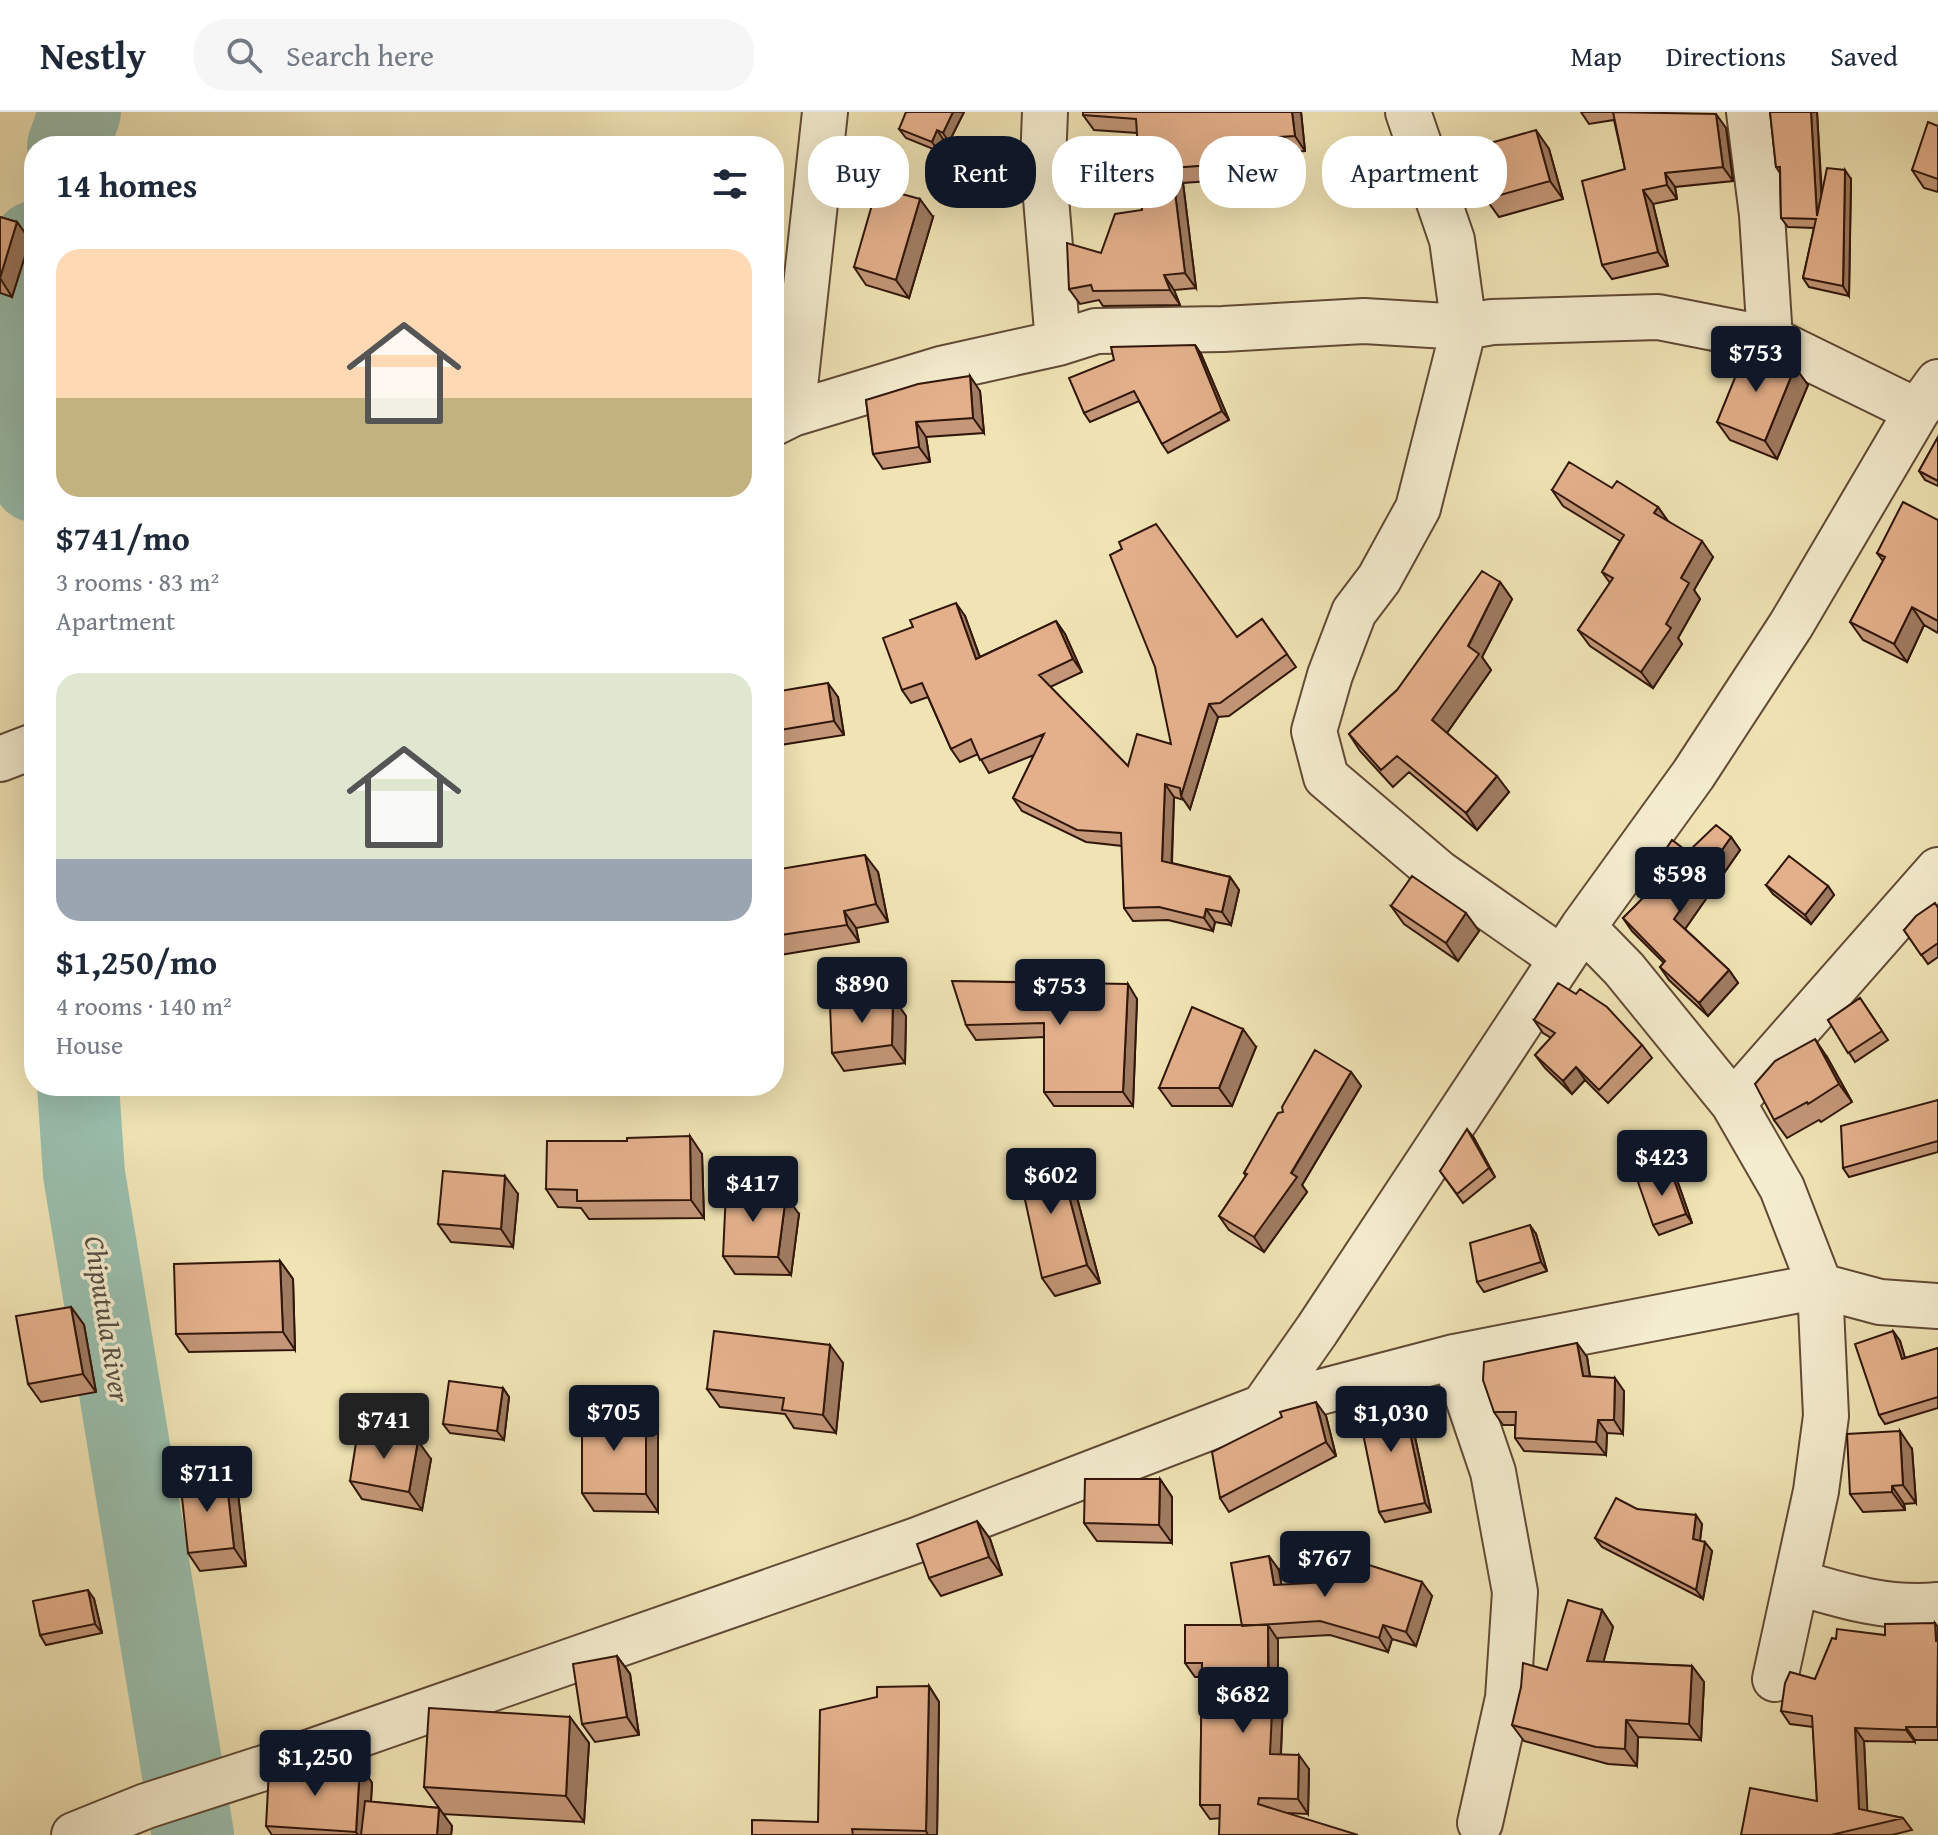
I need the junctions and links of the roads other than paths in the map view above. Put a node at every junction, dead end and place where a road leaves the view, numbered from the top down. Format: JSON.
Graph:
{"nodes":[{"id":1,"x":825,"y":112,"type":"edge"},
{"id":2,"x":1045,"y":112,"type":"edge"},
{"id":3,"x":1408,"y":112,"type":"edge"},
{"id":4,"x":1749,"y":112,"type":"edge"},
{"id":5,"x":1464,"y":327,"type":"junction"},
{"id":6,"x":1770,"y":339,"type":"junction"},
{"id":7,"x":1058,"y":343,"type":"junction"},
{"id":8,"x":1927,"y":396,"type":"edge"},
{"id":9,"x":784,"y":411,"type":"edge"},
{"id":10,"x":784,"y":418,"type":"edge"},
{"id":11,"x":24,"y":750,"type":"edge"},
{"id":12,"x":0,"y":759,"type":"edge"},
{"id":13,"x":1938,"y":870,"type":"edge"},
{"id":14,"x":1573,"y":943,"type":"junction"},
{"id":15,"x":1733,"y":1103,"type":"junction"},
{"id":16,"x":1820,"y":1286,"type":"junction"},
{"id":17,"x":1938,"y":1306,"type":"edge"},
{"id":18,"x":1454,"y":1357,"type":"junction"},
{"id":19,"x":1263,"y":1407,"type":"junction"},
{"id":20,"x":1796,"y":1582,"type":"junction"},
{"id":21,"x":1938,"y":1605,"type":"edge"},
{"id":22,"x":1775,"y":1679,"type":"dead end"},
{"id":23,"x":1480,"y":1823,"type":"dead end"},
{"id":24,"x":74,"y":1835,"type":"edge"}],
"edges":[{"from":1,"to":9,"type":"street"},
{"from":2,"to":7,"type":"street"},
{"from":3,"to":5,"type":"street"},
{"from":4,"to":6,"type":"street"},
{"from":5,"to":6,"type":"street"},
{"from":5,"to":7,"type":"street"},
{"from":5,"to":14,"type":"street"},
{"from":6,"to":8,"type":"street"},
{"from":7,"to":10,"type":"street"},
{"from":8,"to":14,"type":"street"},
{"from":11,"to":12,"type":"street"},
{"from":13,"to":15,"type":"street"},
{"from":14,"to":15,"type":"street"},
{"from":14,"to":19,"type":"street"},
{"from":15,"to":16,"type":"street"},
{"from":16,"to":17,"type":"street"},
{"from":16,"to":18,"type":"street"},
{"from":16,"to":20,"type":"street"},
{"from":18,"to":19,"type":"street"},
{"from":18,"to":23,"type":"street"},
{"from":19,"to":24,"type":"street"},
{"from":20,"to":21,"type":"street"},
{"from":20,"to":22,"type":"street"}]}
